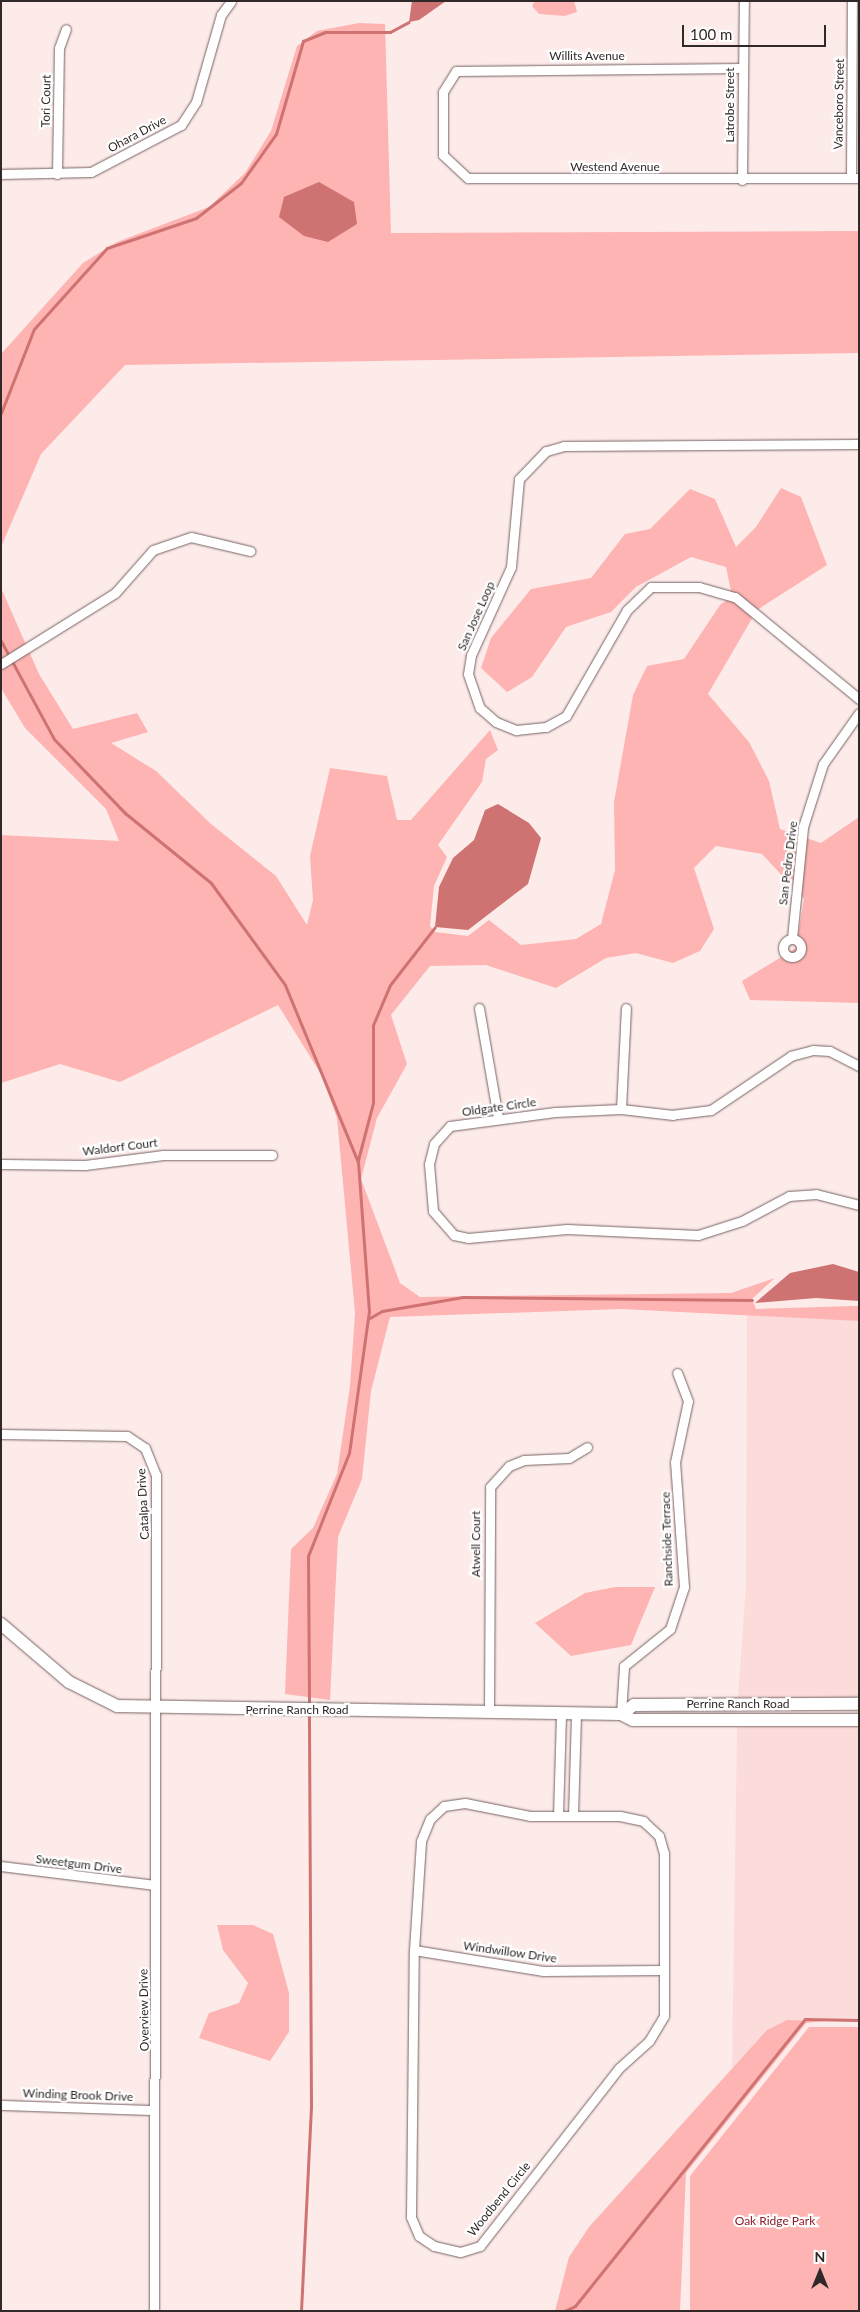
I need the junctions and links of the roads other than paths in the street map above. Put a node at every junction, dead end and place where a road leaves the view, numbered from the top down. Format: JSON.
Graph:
{"nodes":[{"id":1,"x":232,"y":1,"type":"edge"},
{"id":2,"x":744,"y":1,"type":"edge"},
{"id":3,"x":852,"y":1,"type":"edge"},
{"id":4,"x":66,"y":29,"type":"dead end"},
{"id":5,"x":742,"y":68,"type":"junction"},
{"id":6,"x":443,"y":92,"type":"joint"},
{"id":7,"x":1,"y":174,"type":"edge"},
{"id":8,"x":57,"y":174,"type":"junction"},
{"id":9,"x":855,"y":178,"type":"edge"},
{"id":10,"x":742,"y":180,"type":"junction"},
{"id":11,"x":859,"y":444,"type":"edge"},
{"id":12,"x":250,"y":551,"type":"dead end"},
{"id":13,"x":1,"y":664,"type":"edge"},
{"id":14,"x":859,"y":699,"type":"edge"},
{"id":15,"x":859,"y":714,"type":"edge"},
{"id":16,"x":792,"y":938,"type":"dead end"},
{"id":17,"x":479,"y":1008,"type":"dead end"},
{"id":18,"x":626,"y":1008,"type":"dead end"},
{"id":19,"x":859,"y":1066,"type":"edge"},
{"id":20,"x":621,"y":1109,"type":"junction"},
{"id":21,"x":498,"y":1118,"type":"junction"},
{"id":22,"x":272,"y":1155,"type":"dead end"},
{"id":23,"x":1,"y":1164,"type":"edge"},
{"id":24,"x":859,"y":1205,"type":"edge"},
{"id":25,"x":677,"y":1373,"type":"dead end"},
{"id":26,"x":1,"y":1434,"type":"edge"},
{"id":27,"x":587,"y":1447,"type":"dead end"},
{"id":28,"x":1,"y":1624,"type":"edge"},
{"id":29,"x":859,"y":1704,"type":"edge"},
{"id":30,"x":159,"y":1709,"type":"junction"},
{"id":31,"x":489,"y":1712,"type":"junction"},
{"id":32,"x":561,"y":1713,"type":"junction"},
{"id":33,"x":576,"y":1713,"type":"junction"},
{"id":34,"x":621,"y":1714,"type":"junction"},
{"id":35,"x":859,"y":1720,"type":"edge"},
{"id":36,"x":558,"y":1816,"type":"junction"},
{"id":37,"x":574,"y":1816,"type":"junction"},
{"id":38,"x":1,"y":1866,"type":"edge"},
{"id":39,"x":155,"y":1885,"type":"junction"},
{"id":40,"x":414,"y":1950,"type":"junction"},
{"id":41,"x":663,"y":1970,"type":"junction"},
{"id":42,"x":1,"y":2105,"type":"edge"},
{"id":43,"x":153,"y":2110,"type":"junction"},
{"id":44,"x":154,"y":2311,"type":"edge"}],
"edges":[{"from":1,"to":8,"type":"street","name":"Ohara Drive"},
{"from":2,"to":5,"type":"street","name":"Latrobe Street"},
{"from":3,"to":9,"type":"street","name":"Vanceboro Street"},
{"from":4,"to":8,"type":"street","name":"Tori Court"},
{"from":5,"to":6,"type":"street","name":"Willits Avenue"},
{"from":5,"to":10,"type":"street","name":"Latrobe Street"},
{"from":6,"to":10,"type":"street","name":"Westend Avenue"},
{"from":7,"to":8,"type":"street","name":"Ohara Drive"},
{"from":9,"to":10,"type":"street","name":"Westend Avenue"},
{"from":11,"to":14,"type":"street","name":"San Jose Loop"},
{"from":12,"to":13,"type":"street"},
{"from":15,"to":16,"type":"street","name":"San Pedro Drive"},
{"from":17,"to":21,"type":"street"},
{"from":18,"to":20,"type":"street"},
{"from":19,"to":20,"type":"street","name":"Oldgate Circle"},
{"from":20,"to":21,"type":"street","name":"Oldgate Circle"},
{"from":21,"to":24,"type":"street","name":"Oldgate Circle"},
{"from":22,"to":23,"type":"street","name":"Waldorf Court"},
{"from":25,"to":34,"type":"street","name":"Ranchside Terrace"},
{"from":26,"to":30,"type":"street","name":"Catalpa Drive"},
{"from":27,"to":31,"type":"street","name":"Atwell Court"},
{"from":28,"to":30,"type":"street","name":"Perrine Ranch Road"},
{"from":29,"to":34,"type":"street","name":"Perrine Ranch Road"},
{"from":30,"to":31,"type":"street","name":"Perrine Ranch Road"},
{"from":30,"to":39,"type":"street","name":"Overview Drive"},
{"from":31,"to":32,"type":"street","name":"Perrine Ranch Road"},
{"from":32,"to":33,"type":"street","name":"Perrine Ranch Road"},
{"from":32,"to":36,"type":"street"},
{"from":33,"to":34,"type":"street","name":"Perrine Ranch Road"},
{"from":33,"to":37,"type":"street"},
{"from":34,"to":35,"type":"street","name":"Perrine Ranch Road"},
{"from":36,"to":37,"type":"street","name":"Woodbend Circle"},
{"from":36,"to":40,"type":"street","name":"Woodbend Circle"},
{"from":37,"to":41,"type":"street","name":"Woodbend Circle"},
{"from":38,"to":39,"type":"street","name":"Sweetgum Drive"},
{"from":39,"to":43,"type":"street","name":"Overview Drive"},
{"from":40,"to":41,"type":"street","name":"Windwillow Drive"},
{"from":40,"to":41,"type":"street","name":"Woodbend Circle"},
{"from":42,"to":43,"type":"street","name":"Winding Brook Drive"},
{"from":43,"to":44,"type":"street","name":"Overview Drive"}]}
